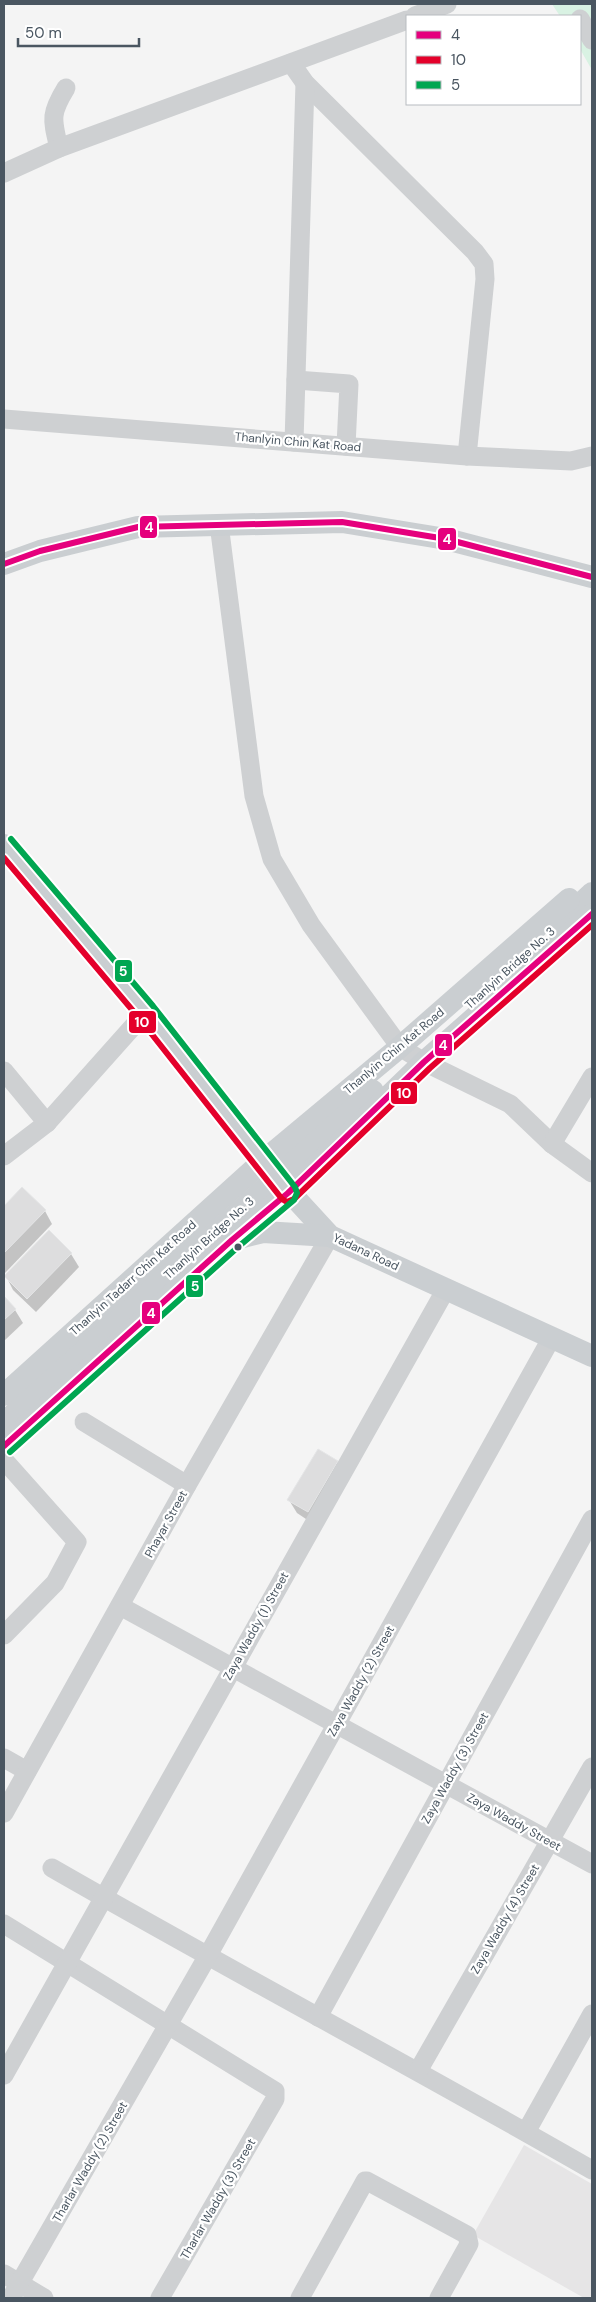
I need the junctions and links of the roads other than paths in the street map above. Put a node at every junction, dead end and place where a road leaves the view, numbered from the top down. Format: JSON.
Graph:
{"nodes":[{"id":1,"x":447,"y":4,"type":"edge"},
{"id":2,"x":571,"y":4,"type":"edge"},
{"id":3,"x":419,"y":15,"type":"edge"},
{"id":4,"x":577,"y":15,"type":"edge"},
{"id":5,"x":406,"y":20,"type":"edge"},
{"id":6,"x":581,"y":21,"type":"edge"},
{"id":7,"x":592,"y":40,"type":"edge"},
{"id":8,"x":291,"y":63,"type":"junction"},
{"id":9,"x":305,"y":83,"type":"junction"},
{"id":10,"x":66,"y":88,"type":"dead end"},
{"id":11,"x":59,"y":148,"type":"junction"},
{"id":12,"x":4,"y":173,"type":"edge"},
{"id":13,"x":296,"y":380,"type":"junction"},
{"id":14,"x":4,"y":418,"type":"edge"},
{"id":15,"x":294,"y":442,"type":"junction"},
{"id":16,"x":346,"y":446,"type":"junction"},
{"id":17,"x":467,"y":456,"type":"junction"},
{"id":18,"x":592,"y":456,"type":"edge"},
{"id":19,"x":219,"y":524,"type":"junction"},
{"id":20,"x":7,"y":562,"type":"edge"},
{"id":21,"x":592,"y":577,"type":"edge"},
{"id":22,"x":4,"y":845,"type":"edge"},
{"id":23,"x":592,"y":879,"type":"edge"},
{"id":24,"x":592,"y":893,"type":"edge"},
{"id":25,"x":592,"y":914,"type":"edge"},
{"id":26,"x":146,"y":1012,"type":"junction"},
{"id":27,"x":400,"y":1047,"type":"junction"},
{"id":28,"x":424,"y":1062,"type":"junction"},
{"id":29,"x":4,"y":1071,"type":"edge"},
{"id":30,"x":592,"y":1077,"type":"edge"},
{"id":31,"x":47,"y":1123,"type":"junction"},
{"id":32,"x":552,"y":1144,"type":"junction"},
{"id":33,"x":4,"y":1156,"type":"edge"},
{"id":34,"x":262,"y":1162,"type":"junction"},
{"id":35,"x":592,"y":1173,"type":"edge"},
{"id":36,"x":288,"y":1192,"type":"junction"},
{"id":37,"x":330,"y":1236,"type":"junction"},
{"id":38,"x":232,"y":1240,"type":"junction"},
{"id":39,"x":446,"y":1289,"type":"junction"},
{"id":40,"x":552,"y":1337,"type":"junction"},
{"id":41,"x":592,"y":1356,"type":"edge"},
{"id":42,"x":8,"y":1391,"type":"edge"},
{"id":43,"x":39,"y":1416,"type":"junction"},
{"id":44,"x":84,"y":1422,"type":"dead end"},
{"id":45,"x":4,"y":1423,"type":"edge"},
{"id":46,"x":4,"y":1446,"type":"edge"},
{"id":47,"x":4,"y":1460,"type":"edge"},
{"id":48,"x":187,"y":1485,"type":"junction"},
{"id":49,"x":592,"y":1519,"type":"edge"},
{"id":50,"x":120,"y":1606,"type":"junction"},
{"id":51,"x":4,"y":1635,"type":"edge"},
{"id":52,"x":232,"y":1669,"type":"junction"},
{"id":53,"x":336,"y":1725,"type":"junction"},
{"id":54,"x":4,"y":1758,"type":"edge"},
{"id":55,"x":592,"y":1767,"type":"edge"},
{"id":56,"x":27,"y":1771,"type":"junction"},
{"id":57,"x":446,"y":1784,"type":"junction"},
{"id":58,"x":4,"y":1813,"type":"edge"},
{"id":59,"x":550,"y":1842,"type":"junction"},
{"id":60,"x":592,"y":1864,"type":"edge"},
{"id":61,"x":52,"y":1868,"type":"dead end"},
{"id":62,"x":104,"y":1897,"type":"junction"},
{"id":63,"x":4,"y":1924,"type":"edge"},
{"id":64,"x":207,"y":1957,"type":"junction"},
{"id":65,"x":67,"y":1963,"type":"junction"},
{"id":66,"x":592,"y":2014,"type":"edge"},
{"id":67,"x":318,"y":2017,"type":"junction"},
{"id":68,"x":168,"y":2025,"type":"junction"},
{"id":69,"x":418,"y":2071,"type":"junction"},
{"id":70,"x":4,"y":2075,"type":"edge"},
{"id":71,"x":526,"y":2132,"type":"junction"},
{"id":72,"x":592,"y":2170,"type":"edge"},
{"id":73,"x":12,"y":2285,"type":"edge"},
{"id":74,"x":44,"y":2298,"type":"edge"},
{"id":75,"x":160,"y":2298,"type":"edge"},
{"id":76,"x":300,"y":2298,"type":"edge"},
{"id":77,"x":439,"y":2298,"type":"edge"}],
"edges":[{"from":1,"to":3,"type":"street"},
{"from":2,"to":4,"type":"street"},
{"from":5,"to":8,"type":"street"},
{"from":6,"to":7,"type":"street"},
{"from":8,"to":9,"type":"street"},
{"from":8,"to":11,"type":"street"},
{"from":9,"to":13,"type":"street"},
{"from":9,"to":17,"type":"street"},
{"from":10,"to":11,"type":"street"},
{"from":11,"to":12,"type":"street"},
{"from":13,"to":15,"type":"street"},
{"from":13,"to":16,"type":"street"},
{"from":14,"to":15,"type":"street","name":"Thanlyin Chin Kat Road"},
{"from":15,"to":16,"type":"street","name":"Thanlyin Chin Kat Road"},
{"from":16,"to":17,"type":"street","name":"Thanlyin Chin Kat Road"},
{"from":17,"to":18,"type":"street","name":"Thanlyin Chin Kat Road"},
{"from":19,"to":20,"type":"main road"},
{"from":19,"to":21,"type":"main road"},
{"from":19,"to":27,"type":"street"},
{"from":22,"to":26,"type":"main road","name":"Yadana Road"},
{"from":23,"to":27,"type":"main road","name":"Thanlyin Chin Kat Road"},
{"from":24,"to":45,"type":"main road","name":"Thanlyin Bridge No. 3"},
{"from":25,"to":28,"type":"main road"},
{"from":26,"to":31,"type":"street"},
{"from":26,"to":34,"type":"main road","name":"Yadana Road"},
{"from":27,"to":28,"type":"street"},
{"from":27,"to":34,"type":"main road","name":"Thanlyin Chin Kat Road"},
{"from":28,"to":32,"type":"street"},
{"from":28,"to":36,"type":"main road"},
{"from":29,"to":31,"type":"street"},
{"from":30,"to":32,"type":"street"},
{"from":31,"to":33,"type":"street"},
{"from":32,"to":35,"type":"street"},
{"from":34,"to":36,"type":"main road","name":"Yadana Road"},
{"from":34,"to":42,"type":"main road","name":"Thanlyin Tadarr Chin Kat Road"},
{"from":36,"to":37,"type":"main road","name":"Yadana Road"},
{"from":36,"to":38,"type":"main road"},
{"from":37,"to":38,"type":"main road"},
{"from":37,"to":39,"type":"main road","name":"Yadana Road"},
{"from":37,"to":48,"type":"street","name":"Phayar Street"},
{"from":38,"to":43,"type":"main road"},
{"from":39,"to":40,"type":"main road","name":"Yadana Road"},
{"from":39,"to":52,"type":"street","name":"Zaya Waddy (1) Street"},
{"from":40,"to":41,"type":"main road","name":"Yadana Road"},
{"from":40,"to":53,"type":"street","name":"Zaya Waddy (2) Street"},
{"from":42,"to":43,"type":"main road"},
{"from":43,"to":46,"type":"main road"},
{"from":44,"to":48,"type":"street"},
{"from":47,"to":51,"type":"street"},
{"from":48,"to":50,"type":"street","name":"Phayar Street"},
{"from":49,"to":57,"type":"street","name":"Zaya Waddy (3) Street"},
{"from":50,"to":52,"type":"street","name":"Zaya Waddy Street"},
{"from":50,"to":56,"type":"street","name":"Phayar Street"},
{"from":52,"to":53,"type":"street","name":"Zaya Waddy Street"},
{"from":52,"to":62,"type":"street","name":"Zaya Waddy (1) Street"},
{"from":53,"to":57,"type":"street","name":"Zaya Waddy Street"},
{"from":53,"to":64,"type":"street","name":"Zaya Waddy (2) Street"},
{"from":54,"to":56,"type":"street"},
{"from":55,"to":59,"type":"street","name":"Zaya Waddy (4) Street"},
{"from":56,"to":58,"type":"street","name":"Phayar Street"},
{"from":57,"to":59,"type":"street","name":"Zaya Waddy Street"},
{"from":57,"to":67,"type":"street","name":"Zaya Waddy (3) Street"},
{"from":59,"to":60,"type":"street","name":"Zaya Waddy Street"},
{"from":59,"to":69,"type":"street","name":"Zaya Waddy (4) Street"},
{"from":61,"to":62,"type":"street"},
{"from":62,"to":64,"type":"street"},
{"from":62,"to":65,"type":"street","name":"Zaya Waddy (1) Street"},
{"from":63,"to":65,"type":"street"},
{"from":64,"to":67,"type":"street"},
{"from":64,"to":68,"type":"street","name":"Zaya Waddy (2) Street"},
{"from":65,"to":68,"type":"street"},
{"from":65,"to":70,"type":"street","name":"Zaya Waddy (1) Street"},
{"from":66,"to":71,"type":"street"},
{"from":67,"to":69,"type":"street"},
{"from":68,"to":73,"type":"street","name":"Tharlar Waddy (2) Street"},
{"from":68,"to":75,"type":"street","name":"Tharlar Waddy (3) Street"},
{"from":69,"to":71,"type":"street"},
{"from":71,"to":72,"type":"street"},
{"from":73,"to":74,"type":"street"},
{"from":76,"to":77,"type":"street"}]}
